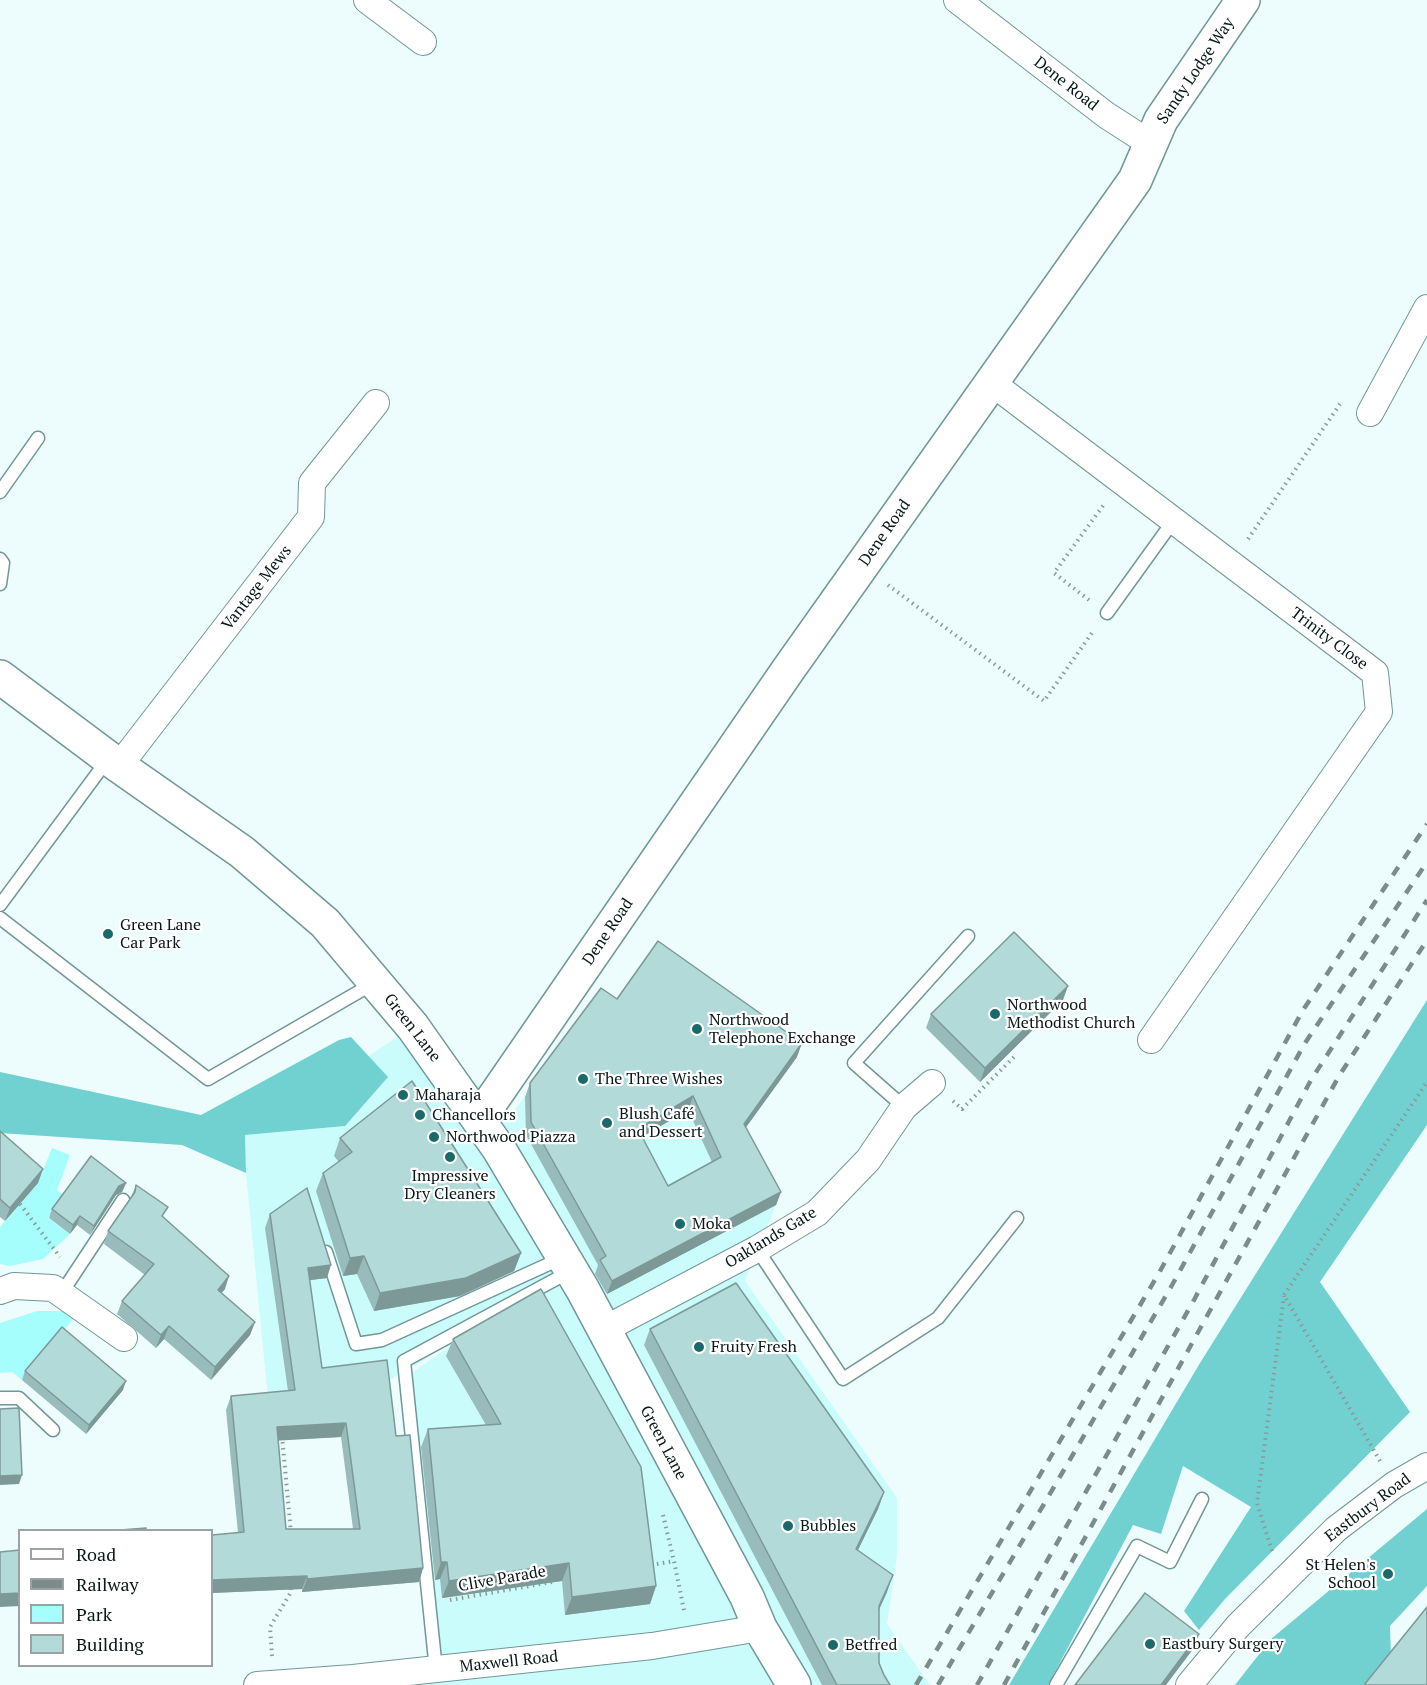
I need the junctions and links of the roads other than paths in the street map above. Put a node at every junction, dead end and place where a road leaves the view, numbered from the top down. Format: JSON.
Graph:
{"nodes":[{"id":1,"x":957,"y":0,"type":"edge"},
{"id":2,"x":1243,"y":0,"type":"edge"},
{"id":3,"x":383,"y":4,"type":"edge"},
{"id":4,"x":423,"y":42,"type":"dead end"},
{"id":5,"x":1151,"y":144,"type":"junction"},
{"id":6,"x":1427,"y":308,"type":"edge"},
{"id":7,"x":992,"y":382,"type":"junction"},
{"id":8,"x":376,"y":403,"type":"dead end"},
{"id":9,"x":1370,"y":413,"type":"road end"},
{"id":10,"x":38,"y":438,"type":"dead end"},
{"id":11,"x":0,"y":492,"type":"edge"},
{"id":12,"x":1174,"y":520,"type":"junction"},
{"id":13,"x":0,"y":559,"type":"edge"},
{"id":14,"x":0,"y":584,"type":"edge"},
{"id":15,"x":1107,"y":613,"type":"road end"},
{"id":16,"x":0,"y":676,"type":"edge"},
{"id":17,"x":114,"y":762,"type":"junction"},
{"id":18,"x":0,"y":905,"type":"edge"},
{"id":19,"x":0,"y":918,"type":"edge"},
{"id":20,"x":968,"y":936,"type":"dead end"},
{"id":21,"x":375,"y":982,"type":"junction"},
{"id":22,"x":1150,"y":1040,"type":"dead end"},
{"id":23,"x":932,"y":1083,"type":"road end"},
{"id":24,"x":904,"y":1107,"type":"junction"},
{"id":25,"x":479,"y":1119,"type":"junction"},
{"id":26,"x":123,"y":1200,"type":"edge"},
{"id":27,"x":1017,"y":1218,"type":"dead end"},
{"id":28,"x":321,"y":1236,"type":"edge"},
{"id":29,"x":757,"y":1249,"type":"junction"},
{"id":30,"x":567,"y":1264,"type":"junction"},
{"id":31,"x":67,"y":1284,"type":"junction"},
{"id":32,"x":0,"y":1291,"type":"edge"},
{"id":33,"x":603,"y":1329,"type":"junction"},
{"id":34,"x":124,"y":1338,"type":"dead end"},
{"id":35,"x":0,"y":1398,"type":"edge"},
{"id":36,"x":53,"y":1430,"type":"dead end"},
{"id":37,"x":1427,"y":1466,"type":"edge"},
{"id":38,"x":1202,"y":1499,"type":"dead end"},
{"id":39,"x":760,"y":1628,"type":"junction"},
{"id":40,"x":436,"y":1670,"type":"junction"},
{"id":41,"x":352,"y":1682,"type":"edge"},
{"id":42,"x":266,"y":1684,"type":"edge"},
{"id":43,"x":794,"y":1685,"type":"edge"},
{"id":44,"x":1056,"y":1685,"type":"edge"},
{"id":45,"x":1189,"y":1685,"type":"edge"}],
"edges":[{"from":1,"to":5,"type":"street","name":"Dene Road"},
{"from":2,"to":5,"type":"street","name":"Sandy Lodge Way"},
{"from":3,"to":4,"type":"street"},
{"from":5,"to":7,"type":"street","name":"Dene Road"},
{"from":6,"to":9,"type":"street"},
{"from":7,"to":12,"type":"street","name":"Trinity Close"},
{"from":7,"to":25,"type":"street","name":"Dene Road"},
{"from":8,"to":17,"type":"street","name":"Vantage Mews"},
{"from":10,"to":11,"type":"lane"},
{"from":12,"to":15,"type":"lane"},
{"from":12,"to":22,"type":"street","name":"Trinity Close"},
{"from":13,"to":14,"type":"lane"},
{"from":16,"to":17,"type":"street","name":"Green Lane"},
{"from":17,"to":18,"type":"lane"},
{"from":17,"to":21,"type":"street","name":"Green Lane"},
{"from":19,"to":21,"type":"lane"},
{"from":20,"to":24,"type":"lane"},
{"from":21,"to":25,"type":"street","name":"Green Lane"},
{"from":23,"to":24,"type":"street","name":"Oaklands Gate"},
{"from":24,"to":29,"type":"street","name":"Oaklands Gate"},
{"from":25,"to":30,"type":"street","name":"Green Lane"},
{"from":26,"to":31,"type":"lane"},
{"from":27,"to":29,"type":"lane"},
{"from":28,"to":30,"type":"lane"},
{"from":29,"to":33,"type":"street","name":"Oaklands Gate"},
{"from":30,"to":33,"type":"street","name":"Green Lane"},
{"from":30,"to":40,"type":"lane"},
{"from":31,"to":32,"type":"street"},
{"from":31,"to":34,"type":"street"},
{"from":33,"to":39,"type":"street","name":"Green Lane"},
{"from":35,"to":36,"type":"lane"},
{"from":37,"to":45,"type":"street","name":"Eastbury Road"},
{"from":38,"to":44,"type":"lane"},
{"from":39,"to":40,"type":"street","name":"Maxwell Road"},
{"from":39,"to":43,"type":"street","name":"Green Lane"},
{"from":40,"to":41,"type":"street","name":"Maxwell Road"},
{"from":41,"to":42,"type":"street","name":"Maxwell Road"}]}
